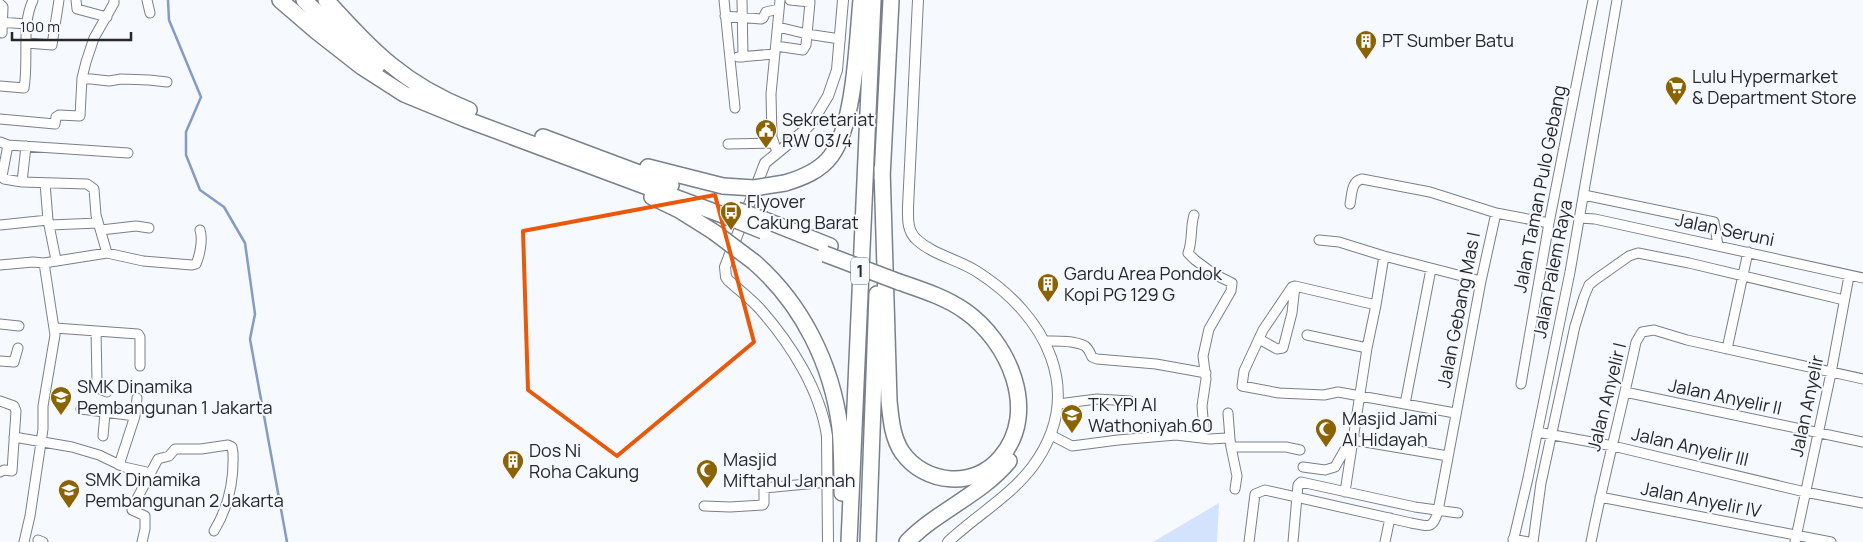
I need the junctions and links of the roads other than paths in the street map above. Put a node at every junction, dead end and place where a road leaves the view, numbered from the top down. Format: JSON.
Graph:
{"nodes":[{"id":1,"x":33,"y":0,"type":"edge"},
{"id":2,"x":59,"y":0,"type":"edge"},
{"id":3,"x":76,"y":0,"type":"edge"},
{"id":4,"x":114,"y":0,"type":"edge"},
{"id":5,"x":148,"y":0,"type":"edge"},
{"id":6,"x":280,"y":0,"type":"edge"},
{"id":7,"x":304,"y":0,"type":"edge"},
{"id":8,"x":326,"y":0,"type":"edge"},
{"id":9,"x":724,"y":0,"type":"edge"},
{"id":10,"x":742,"y":0,"type":"edge"},
{"id":11,"x":790,"y":0,"type":"edge"},
{"id":12,"x":843,"y":0,"type":"edge"},
{"id":13,"x":862,"y":0,"type":"edge"},
{"id":14,"x":873,"y":0,"type":"edge"},
{"id":15,"x":891,"y":0,"type":"edge"},
{"id":16,"x":918,"y":0,"type":"edge"},
{"id":17,"x":1593,"y":0,"type":"edge"},
{"id":18,"x":1617,"y":0,"type":"edge"},
{"id":19,"x":0,"y":4,"type":"edge"},
{"id":20,"x":780,"y":4,"type":"edge"},
{"id":21,"x":150,"y":12,"type":"dead end"},
{"id":22,"x":725,"y":16,"type":"junction"},
{"id":23,"x":741,"y":16,"type":"junction"},
{"id":24,"x":107,"y":18,"type":"junction"},
{"id":25,"x":1,"y":22,"type":"edge"},
{"id":26,"x":26,"y":24,"type":"junction"},
{"id":27,"x":778,"y":27,"type":"junction"},
{"id":28,"x":726,"y":29,"type":"junction"},
{"id":29,"x":743,"y":29,"type":"junction"},
{"id":30,"x":2,"y":33,"type":"dead end"},
{"id":31,"x":807,"y":34,"type":"junction"},
{"id":32,"x":840,"y":39,"type":"junction"},
{"id":33,"x":27,"y":43,"type":"junction"},
{"id":34,"x":776,"y":50,"type":"junction"},
{"id":35,"x":743,"y":57,"type":"junction"},
{"id":36,"x":730,"y":58,"type":"junction"},
{"id":37,"x":82,"y":78,"type":"junction"},
{"id":38,"x":167,"y":82,"type":"dead end"},
{"id":39,"x":0,"y":86,"type":"edge"},
{"id":40,"x":430,"y":92,"type":"junction"},
{"id":41,"x":735,"y":108,"type":"dead end"},
{"id":42,"x":0,"y":119,"type":"edge"},
{"id":43,"x":4,"y":144,"type":"edge"},
{"id":44,"x":728,"y":144,"type":"dead end"},
{"id":45,"x":565,"y":145,"type":"junction"},
{"id":46,"x":26,"y":146,"type":"junction"},
{"id":47,"x":775,"y":148,"type":"junction"},
{"id":48,"x":128,"y":153,"type":"dead end"},
{"id":49,"x":882,"y":168,"type":"junction"},
{"id":50,"x":604,"y":171,"type":"junction"},
{"id":51,"x":22,"y":182,"type":"junction"},
{"id":52,"x":45,"y":183,"type":"junction"},
{"id":53,"x":1584,"y":194,"type":"junction"},
{"id":54,"x":1350,"y":204,"type":"dead end"},
{"id":55,"x":729,"y":212,"type":"junction"},
{"id":56,"x":1496,"y":213,"type":"junction"},
{"id":57,"x":1194,"y":215,"type":"dead end"},
{"id":58,"x":1580,"y":218,"type":"junction"},
{"id":59,"x":49,"y":223,"type":"junction"},
{"id":60,"x":1549,"y":224,"type":"junction"},
{"id":61,"x":0,"y":225,"type":"edge"},
{"id":62,"x":99,"y":226,"type":"junction"},
{"id":63,"x":149,"y":228,"type":"dead end"},
{"id":64,"x":200,"y":230,"type":"dead end"},
{"id":65,"x":1320,"y":240,"type":"dead end"},
{"id":66,"x":1718,"y":245,"type":"junction"},
{"id":67,"x":107,"y":252,"type":"junction"},
{"id":68,"x":1748,"y":252,"type":"junction"},
{"id":69,"x":1384,"y":256,"type":"junction"},
{"id":70,"x":56,"y":260,"type":"junction"},
{"id":71,"x":44,"y":263,"type":"junction"},
{"id":72,"x":0,"y":265,"type":"edge"},
{"id":73,"x":1431,"y":269,"type":"junction"},
{"id":74,"x":1743,"y":276,"type":"junction"},
{"id":75,"x":1851,"y":276,"type":"junction"},
{"id":76,"x":901,"y":278,"type":"junction"},
{"id":77,"x":1863,"y":278,"type":"edge"},
{"id":78,"x":1481,"y":281,"type":"junction"},
{"id":79,"x":1295,"y":286,"type":"junction"},
{"id":80,"x":1844,"y":303,"type":"junction"},
{"id":81,"x":1376,"y":305,"type":"junction"},
{"id":82,"x":0,"y":324,"type":"edge"},
{"id":83,"x":19,"y":326,"type":"dead end"},
{"id":84,"x":54,"y":328,"type":"junction"},
{"id":85,"x":96,"y":331,"type":"junction"},
{"id":86,"x":1307,"y":335,"type":"dead end"},
{"id":87,"x":1259,"y":339,"type":"junction"},
{"id":88,"x":1044,"y":341,"type":"junction"},
{"id":89,"x":18,"y":348,"type":"dead end"},
{"id":90,"x":1366,"y":348,"type":"junction"},
{"id":91,"x":1727,"y":349,"type":"junction"},
{"id":92,"x":0,"y":361,"type":"edge"},
{"id":93,"x":140,"y":366,"type":"dead end"},
{"id":94,"x":1831,"y":373,"type":"junction"},
{"id":95,"x":1206,"y":374,"type":"junction"},
{"id":96,"x":1863,"y":380,"type":"edge"},
{"id":97,"x":1521,"y":384,"type":"dead end"},
{"id":98,"x":107,"y":392,"type":"dead end"},
{"id":99,"x":1625,"y":392,"type":"junction"},
{"id":100,"x":1359,"y":397,"type":"junction"},
{"id":101,"x":137,"y":398,"type":"dead end"},
{"id":102,"x":0,"y":401,"type":"edge"},
{"id":103,"x":1130,"y":401,"type":"dead end"},
{"id":104,"x":1058,"y":404,"type":"junction"},
{"id":105,"x":1405,"y":404,"type":"junction"},
{"id":106,"x":81,"y":409,"type":"dead end"},
{"id":107,"x":1228,"y":412,"type":"dead end"},
{"id":108,"x":105,"y":413,"type":"junction"},
{"id":109,"x":1455,"y":414,"type":"junction"},
{"id":110,"x":135,"y":416,"type":"junction"},
{"id":111,"x":1537,"y":432,"type":"junction"},
{"id":112,"x":1818,"y":433,"type":"junction"},
{"id":113,"x":1552,"y":434,"type":"junction"},
{"id":114,"x":1051,"y":435,"type":"junction"},
{"id":115,"x":103,"y":436,"type":"dead end"},
{"id":116,"x":1196,"y":436,"type":"junction"},
{"id":117,"x":14,"y":437,"type":"junction"},
{"id":118,"x":1353,"y":440,"type":"junction"},
{"id":119,"x":41,"y":441,"type":"junction"},
{"id":120,"x":1863,"y":442,"type":"edge"},
{"id":121,"x":1230,"y":443,"type":"junction"},
{"id":122,"x":1613,"y":446,"type":"junction"},
{"id":123,"x":1300,"y":450,"type":"dead end"},
{"id":124,"x":1448,"y":456,"type":"junction"},
{"id":125,"x":119,"y":465,"type":"junction"},
{"id":126,"x":1303,"y":467,"type":"dead end"},
{"id":127,"x":0,"y":472,"type":"edge"},
{"id":128,"x":151,"y":473,"type":"junction"},
{"id":129,"x":828,"y":482,"type":"junction"},
{"id":130,"x":1235,"y":489,"type":"dead end"},
{"id":131,"x":1345,"y":492,"type":"junction"},
{"id":132,"x":1805,"y":492,"type":"junction"},
{"id":133,"x":1600,"y":497,"type":"junction"},
{"id":134,"x":1296,"y":498,"type":"junction"},
{"id":135,"x":1863,"y":503,"type":"edge"},
{"id":136,"x":704,"y":506,"type":"dead end"},
{"id":137,"x":1438,"y":511,"type":"junction"},
{"id":138,"x":1458,"y":513,"type":"dead end"},
{"id":139,"x":1390,"y":518,"type":"junction"},
{"id":140,"x":214,"y":531,"type":"dead end"},
{"id":141,"x":1795,"y":539,"type":"edge"},
{"id":142,"x":1513,"y":540,"type":"edge"},
{"id":143,"x":24,"y":542,"type":"edge"},
{"id":144,"x":142,"y":542,"type":"edge"},
{"id":145,"x":828,"y":542,"type":"edge"},
{"id":146,"x":844,"y":542,"type":"edge"},
{"id":147,"x":849,"y":542,"type":"edge"},
{"id":148,"x":868,"y":542,"type":"edge"},
{"id":149,"x":907,"y":542,"type":"edge"},
{"id":150,"x":948,"y":542,"type":"edge"},
{"id":151,"x":1249,"y":542,"type":"edge"},
{"id":152,"x":1293,"y":542,"type":"edge"},
{"id":153,"x":1385,"y":542,"type":"edge"},
{"id":154,"x":1528,"y":542,"type":"edge"},
{"id":155,"x":1534,"y":542,"type":"edge"},
{"id":156,"x":1591,"y":542,"type":"edge"},
{"id":157,"x":1831,"y":542,"type":"edge"}],
"edges":[{"from":1,"to":26,"type":"street"},
{"from":2,"to":33,"type":"street"},
{"from":3,"to":24,"type":"street"},
{"from":4,"to":24,"type":"street"},
{"from":5,"to":21,"type":"street"},
{"from":6,"to":50,"type":"highway"},
{"from":7,"to":40,"type":"highway"},
{"from":8,"to":40,"type":"highway"},
{"from":9,"to":22,"type":"street"},
{"from":10,"to":23,"type":"street"},
{"from":11,"to":31,"type":"street"},
{"from":12,"to":32,"type":"street"},
{"from":13,"to":45,"type":"highway","bridge":true},
{"from":14,"to":147,"type":"highway","number":"1"},
{"from":15,"to":49,"type":"highway","number":"1"},
{"from":16,"to":88,"type":"street"},
{"from":17,"to":60,"type":"street","name":"Jalan Taman Pulo Gebang"},
{"from":18,"to":53,"type":"street","name":"Jalan Palem Raya"},
{"from":19,"to":25,"type":"street"},
{"from":20,"to":23,"type":"street"},
{"from":20,"to":27,"type":"street"},
{"from":22,"to":23,"type":"street"},
{"from":22,"to":28,"type":"street"},
{"from":23,"to":29,"type":"street"},
{"from":24,"to":37,"type":"street"},
{"from":25,"to":26,"type":"street"},
{"from":25,"to":30,"type":"street"},
{"from":26,"to":33,"type":"street"},
{"from":27,"to":31,"type":"street"},
{"from":27,"to":34,"type":"street"},
{"from":28,"to":29,"type":"street"},
{"from":28,"to":36,"type":"street"},
{"from":29,"to":35,"type":"street"},
{"from":31,"to":32,"type":"street"},
{"from":31,"to":34,"type":"street"},
{"from":32,"to":47,"type":"street"},
{"from":33,"to":39,"type":"street"},
{"from":34,"to":35,"type":"street"},
{"from":34,"to":47,"type":"street"},
{"from":35,"to":36,"type":"street"},
{"from":36,"to":41,"type":"street"},
{"from":37,"to":38,"type":"street"},
{"from":37,"to":42,"type":"street"},
{"from":40,"to":45,"type":"highway"},
{"from":43,"to":46,"type":"street"},
{"from":43,"to":51,"type":"street"},
{"from":44,"to":47,"type":"street"},
{"from":45,"to":55,"type":"highway"},
{"from":46,"to":48,"type":"street"},
{"from":46,"to":51,"type":"street"},
{"from":47,"to":129,"type":"street"},
{"from":49,"to":76,"type":"highway"},
{"from":49,"to":148,"type":"highway","number":"1"},
{"from":50,"to":55,"type":"highway"},
{"from":50,"to":146,"type":"highway","bridge":true},
{"from":51,"to":52,"type":"street"},
{"from":52,"to":59,"type":"street"},
{"from":52,"to":62,"type":"street"},
{"from":53,"to":58,"type":"street","name":"Jalan Palem Raya"},
{"from":53,"to":66,"type":"street"},
{"from":54,"to":56,"type":"street"},
{"from":55,"to":76,"type":"highway","bridge":true},
{"from":56,"to":60,"type":"street"},
{"from":56,"to":78,"type":"street","name":"Jalan Gebang Mas I"},
{"from":57,"to":95,"type":"street"},
{"from":58,"to":66,"type":"street","name":"Jalan Seruni"},
{"from":58,"to":111,"type":"street","name":"Jalan Palem Raya"},
{"from":59,"to":61,"type":"street"},
{"from":59,"to":62,"type":"street"},
{"from":59,"to":70,"type":"street"},
{"from":60,"to":97,"type":"street","name":"Jalan Taman Pulo Gebang"},
{"from":62,"to":63,"type":"street"},
{"from":62,"to":67,"type":"street"},
{"from":64,"to":67,"type":"street"},
{"from":65,"to":69,"type":"street"},
{"from":66,"to":68,"type":"street","name":"Jalan Seruni"},
{"from":67,"to":70,"type":"street"},
{"from":68,"to":74,"type":"street"},
{"from":68,"to":75,"type":"street","name":"Jalan Seruni"},
{"from":69,"to":73,"type":"street"},
{"from":69,"to":81,"type":"street"},
{"from":70,"to":71,"type":"street"},
{"from":71,"to":72,"type":"street"},
{"from":71,"to":84,"type":"street"},
{"from":73,"to":78,"type":"street"},
{"from":73,"to":105,"type":"street"},
{"from":74,"to":80,"type":"street"},
{"from":74,"to":91,"type":"street"},
{"from":74,"to":113,"type":"street"},
{"from":75,"to":77,"type":"street","name":"Jalan Seruni"},
{"from":75,"to":80,"type":"street","name":"Jalan Anyelir"},
{"from":76,"to":149,"type":"highway"},
{"from":78,"to":109,"type":"street","name":"Jalan Gebang Mas I"},
{"from":79,"to":81,"type":"street"},
{"from":79,"to":87,"type":"street"},
{"from":79,"to":87,"type":"street"},
{"from":80,"to":94,"type":"street","name":"Jalan Anyelir"},
{"from":81,"to":90,"type":"street"},
{"from":82,"to":83,"type":"street"},
{"from":84,"to":85,"type":"street"},
{"from":84,"to":119,"type":"street"},
{"from":85,"to":93,"type":"street"},
{"from":85,"to":98,"type":"street"},
{"from":86,"to":90,"type":"street"},
{"from":87,"to":100,"type":"street"},
{"from":88,"to":95,"type":"street"},
{"from":88,"to":104,"type":"street"},
{"from":89,"to":92,"type":"street"},
{"from":90,"to":100,"type":"street"},
{"from":91,"to":94,"type":"street","name":"Jalan Anyelir I"},
{"from":91,"to":99,"type":"street","name":"Jalan Anyelir I"},
{"from":94,"to":96,"type":"street","name":"Jalan Anyelir I"},
{"from":94,"to":112,"type":"street","name":"Jalan Anyelir"},
{"from":95,"to":116,"type":"street"},
{"from":99,"to":112,"type":"street","name":"Jalan Anyelir II"},
{"from":99,"to":122,"type":"street","name":"Jalan Anyelir I"},
{"from":100,"to":105,"type":"street"},
{"from":100,"to":118,"type":"street"},
{"from":101,"to":110,"type":"street"},
{"from":102,"to":117,"type":"street"},
{"from":103,"to":104,"type":"street"},
{"from":104,"to":114,"type":"street"},
{"from":105,"to":109,"type":"street"},
{"from":106,"to":108,"type":"street"},
{"from":107,"to":121,"type":"street"},
{"from":108,"to":110,"type":"street"},
{"from":108,"to":115,"type":"street"},
{"from":109,"to":124,"type":"street","name":"Jalan Gebang Mas I"},
{"from":110,"to":125,"type":"street"},
{"from":111,"to":113,"type":"street","name":"Jalan Anyelir III"},
{"from":111,"to":142,"type":"street","name":"Jalan Palem Raya"},
{"from":112,"to":120,"type":"street","name":"Jalan Anyelir II"},
{"from":112,"to":132,"type":"street","name":"Jalan Anyelir"},
{"from":113,"to":122,"type":"street","name":"Jalan Anyelir III"},
{"from":113,"to":155,"type":"street"},
{"from":114,"to":116,"type":"street"},
{"from":114,"to":150,"type":"street"},
{"from":116,"to":121,"type":"street"},
{"from":117,"to":119,"type":"street"},
{"from":117,"to":127,"type":"street"},
{"from":118,"to":124,"type":"street"},
{"from":118,"to":126,"type":"street"},
{"from":118,"to":131,"type":"street"},
{"from":119,"to":125,"type":"street"},
{"from":119,"to":143,"type":"street"},
{"from":121,"to":123,"type":"street"},
{"from":121,"to":130,"type":"street"},
{"from":122,"to":132,"type":"street","name":"Jalan Anyelir III"},
{"from":122,"to":133,"type":"street","name":"Jalan Anyelir I"},
{"from":124,"to":137,"type":"street","name":"Jalan Gebang Mas I"},
{"from":125,"to":128,"type":"street"},
{"from":128,"to":140,"type":"street"},
{"from":128,"to":144,"type":"street"},
{"from":129,"to":136,"type":"street"},
{"from":129,"to":145,"type":"street"},
{"from":131,"to":134,"type":"street"},
{"from":131,"to":137,"type":"street"},
{"from":132,"to":135,"type":"street","name":"Jalan Anyelir III"},
{"from":132,"to":141,"type":"street","name":"Jalan Anyelir"},
{"from":133,"to":141,"type":"street","name":"Jalan Anyelir IV"},
{"from":133,"to":156,"type":"street","name":"Jalan Anyelir I"},
{"from":134,"to":139,"type":"street"},
{"from":134,"to":151,"type":"street"},
{"from":134,"to":152,"type":"street"},
{"from":137,"to":138,"type":"street"},
{"from":137,"to":139,"type":"street"},
{"from":139,"to":153,"type":"street"},
{"from":141,"to":157,"type":"street","name":"Jalan Anyelir IV"},
{"from":142,"to":154,"type":"street"}]}
